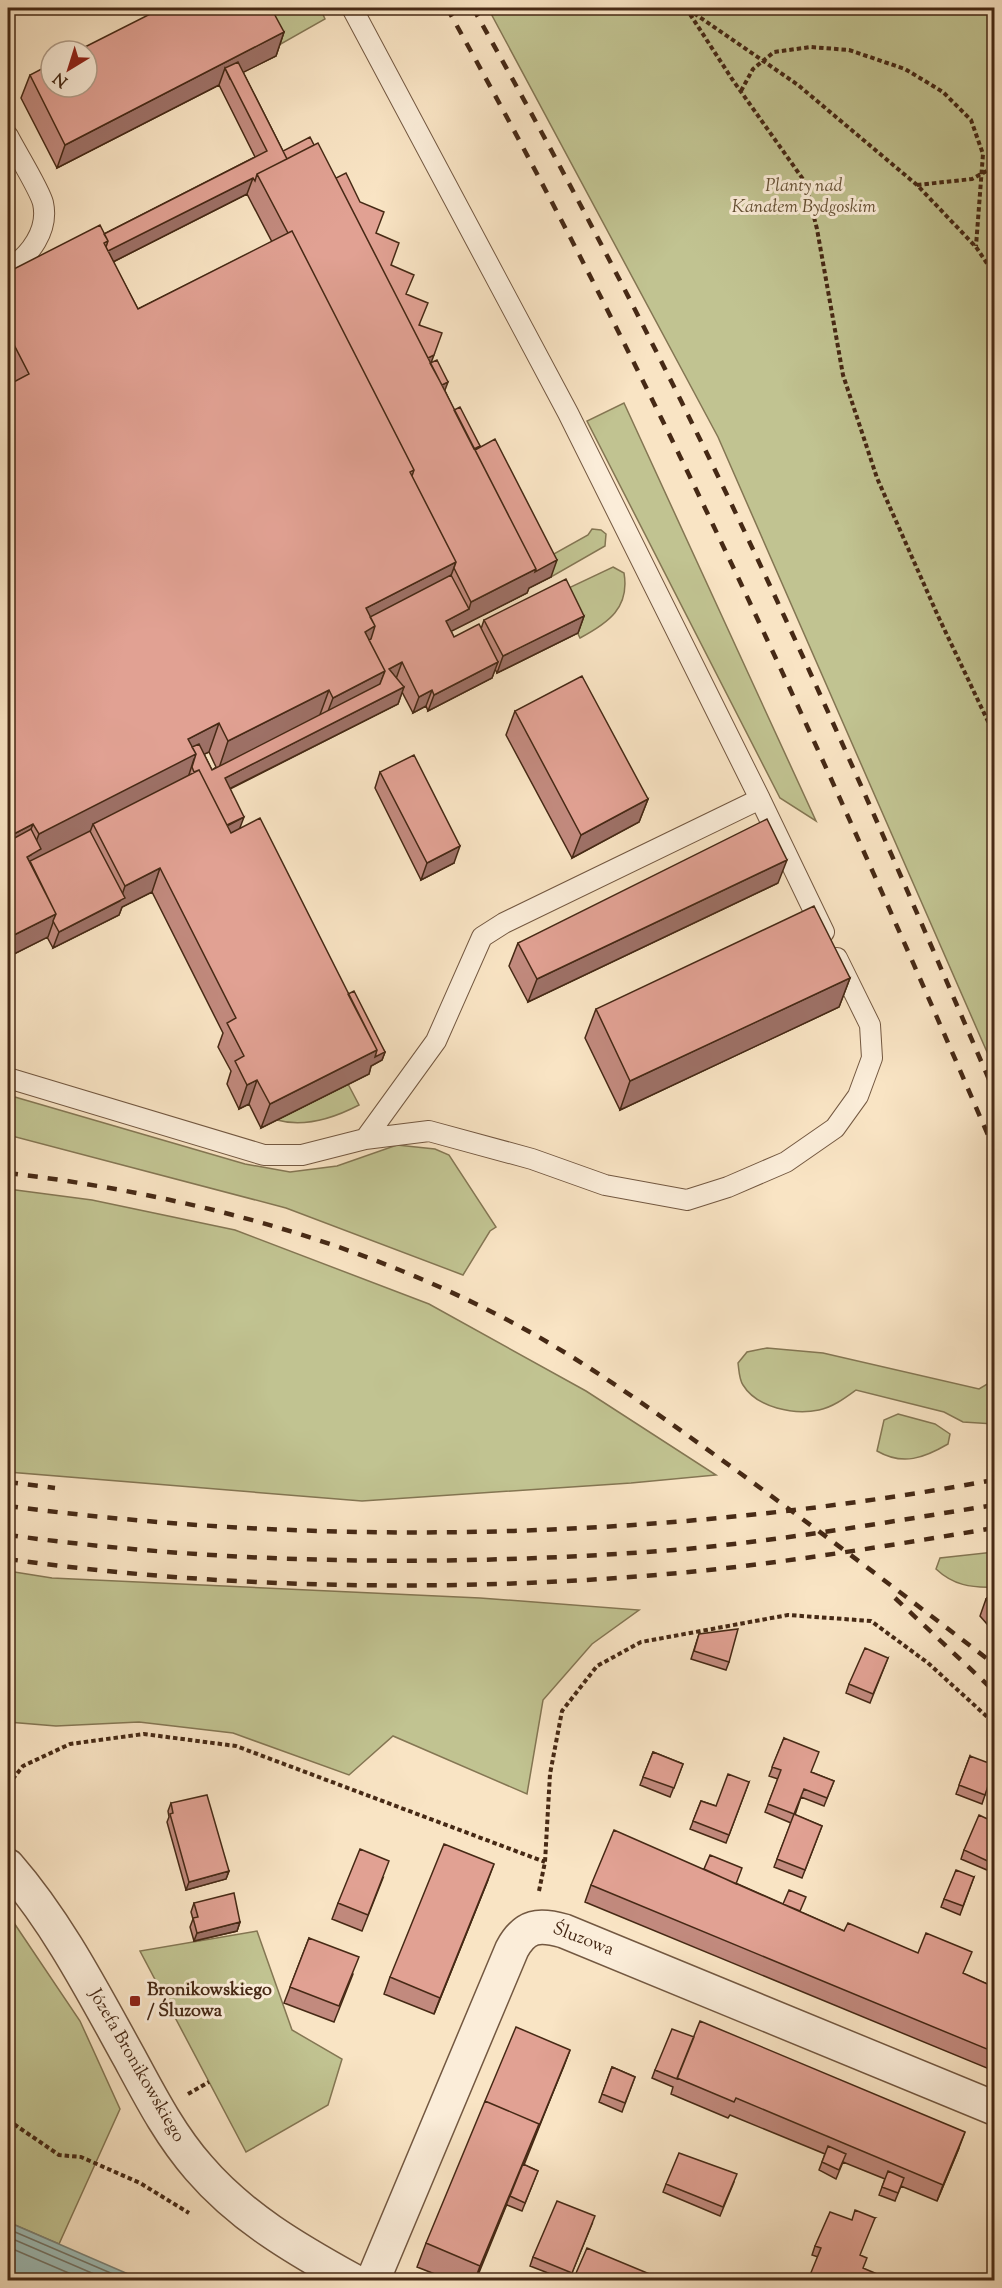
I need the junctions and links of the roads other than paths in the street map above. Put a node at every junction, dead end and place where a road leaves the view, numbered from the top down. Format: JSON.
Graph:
{"nodes":[{"id":1,"x":352,"y":8,"type":"edge"},
{"id":2,"x":8,"y":136,"type":"edge"},
{"id":3,"x":8,"y":269,"type":"edge"},
{"id":4,"x":760,"y":800,"type":"junction"},
{"id":5,"x":8,"y":1078,"type":"edge"},
{"id":6,"x":365,"y":1139,"type":"junction"},
{"id":7,"x":8,"y":1866,"type":"edge"},
{"id":8,"x":994,"y":2108,"type":"edge"},
{"id":9,"x":351,"y":2280,"type":"edge"},
{"id":10,"x":373,"y":2280,"type":"edge"}],
"edges":[{"from":1,"to":4,"type":"lane"},
{"from":2,"to":3,"type":"lane"},
{"from":4,"to":6,"type":"lane"},
{"from":4,"to":6,"type":"lane"},
{"from":5,"to":6,"type":"lane"},
{"from":7,"to":9,"type":"street","name":"Józefa Bronikowskiego"},
{"from":8,"to":10,"type":"street","name":"Śluzowa"}]}
